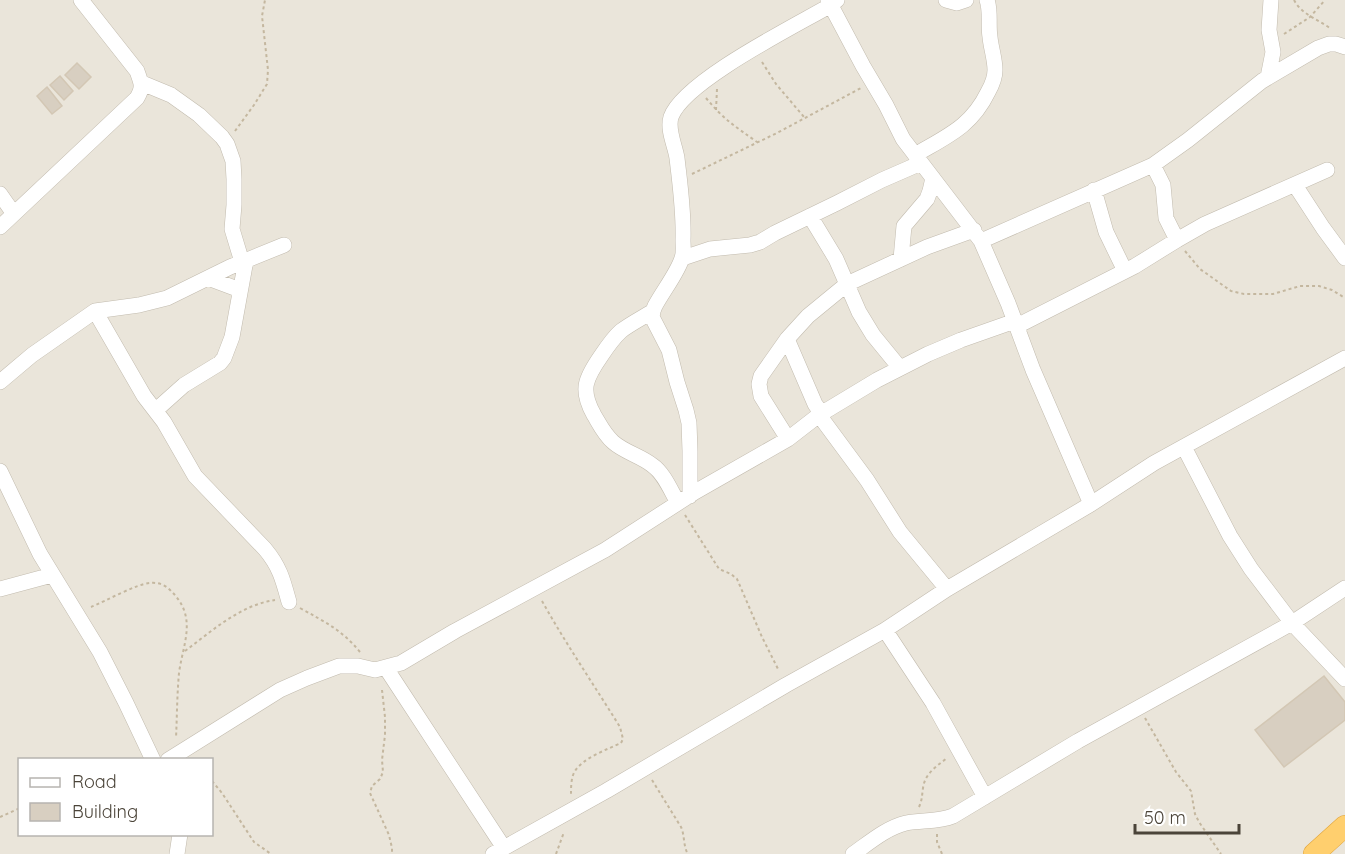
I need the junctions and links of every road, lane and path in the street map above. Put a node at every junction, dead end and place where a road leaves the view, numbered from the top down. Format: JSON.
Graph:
{"nodes":[{"id":1,"x":81,"y":0,"type":"edge"},
{"id":2,"x":265,"y":0,"type":"edge"},
{"id":3,"x":946,"y":0,"type":"edge"},
{"id":4,"x":966,"y":0,"type":"edge"},
{"id":5,"x":987,"y":0,"type":"edge"},
{"id":6,"x":1271,"y":0,"type":"edge"},
{"id":7,"x":1294,"y":0,"type":"edge"},
{"id":8,"x":1325,"y":0,"type":"edge"},
{"id":9,"x":832,"y":2,"type":"edge"},
{"id":10,"x":1310,"y":17,"type":"junction"},
{"id":11,"x":1273,"y":45,"type":"junction"},
{"id":12,"x":1342,"y":46,"type":"edge"},
{"id":13,"x":754,"y":49,"type":"junction"},
{"id":14,"x":1268,"y":77,"type":"junction"},
{"id":15,"x":873,"y":82,"type":"junction"},
{"id":16,"x":142,"y":83,"type":"junction"},
{"id":17,"x":697,"y":87,"type":"junction"},
{"id":18,"x":805,"y":117,"type":"junction"},
{"id":19,"x":226,"y":142,"type":"junction"},
{"id":20,"x":758,"y":142,"type":"junction"},
{"id":21,"x":918,"y":159,"type":"junction"},
{"id":22,"x":1153,"y":165,"type":"junction"},
{"id":23,"x":1328,"y":170,"type":"dead end"},
{"id":24,"x":933,"y":178,"type":"junction"},
{"id":25,"x":679,"y":180,"type":"junction"},
{"id":26,"x":1295,"y":185,"type":"junction"},
{"id":27,"x":1094,"y":190,"type":"junction"},
{"id":28,"x":0,"y":194,"type":"edge"},
{"id":29,"x":14,"y":214,"type":"junction"},
{"id":30,"x":810,"y":216,"type":"junction"},
{"id":31,"x":0,"y":227,"type":"edge"},
{"id":32,"x":977,"y":236,"type":"junction"},
{"id":33,"x":1177,"y":240,"type":"junction"},
{"id":34,"x":284,"y":245,"type":"dead end"},
{"id":35,"x":683,"y":258,"type":"junction"},
{"id":36,"x":1345,"y":258,"type":"edge"},
{"id":37,"x":901,"y":259,"type":"junction"},
{"id":38,"x":244,"y":261,"type":"junction"},
{"id":39,"x":1125,"y":271,"type":"junction"},
{"id":40,"x":208,"y":278,"type":"junction"},
{"id":41,"x":847,"y":284,"type":"junction"},
{"id":42,"x":240,"y":290,"type":"junction"},
{"id":43,"x":1345,"y":298,"type":"edge"},
{"id":44,"x":95,"y":311,"type":"junction"},
{"id":45,"x":652,"y":311,"type":"junction"},
{"id":46,"x":1016,"y":324,"type":"junction"},
{"id":47,"x":787,"y":339,"type":"junction"},
{"id":48,"x":1345,"y":358,"type":"edge"},
{"id":49,"x":900,"y":368,"type":"junction"},
{"id":50,"x":0,"y":382,"type":"edge"},
{"id":51,"x":156,"y":410,"type":"junction"},
{"id":52,"x":820,"y":414,"type":"junction"},
{"id":53,"x":788,"y":439,"type":"junction"},
{"id":54,"x":1184,"y":447,"type":"junction"},
{"id":55,"x":0,"y":471,"type":"edge"},
{"id":56,"x":684,"y":499,"type":"junction"},
{"id":57,"x":1091,"y":504,"type":"junction"},
{"id":58,"x":52,"y":575,"type":"junction"},
{"id":59,"x":0,"y":588,"type":"edge"},
{"id":60,"x":535,"y":588,"type":"junction"},
{"id":61,"x":1345,"y":588,"type":"edge"},
{"id":62,"x":946,"y":589,"type":"junction"},
{"id":63,"x":289,"y":602,"type":"junction"},
{"id":64,"x":76,"y":614,"type":"junction"},
{"id":65,"x":1292,"y":623,"type":"junction"},
{"id":66,"x":885,"y":630,"type":"junction"},
{"id":67,"x":184,"y":651,"type":"junction"},
{"id":68,"x":381,"y":669,"type":"junction"},
{"id":69,"x":1345,"y":679,"type":"edge"},
{"id":70,"x":786,"y":685,"type":"junction"},
{"id":71,"x":1139,"y":708,"type":"junction"},
{"id":72,"x":955,"y":744,"type":"junction"},
{"id":73,"x":172,"y":757,"type":"edge"},
{"id":74,"x":153,"y":758,"type":"edge"},
{"id":75,"x":645,"y":768,"type":"junction"},
{"id":76,"x":213,"y":782,"type":"edge"},
{"id":77,"x":985,"y":797,"type":"junction"},
{"id":78,"x":18,"y":809,"type":"edge"},
{"id":79,"x":571,"y":811,"type":"junction"},
{"id":80,"x":0,"y":817,"type":"edge"},
{"id":81,"x":906,"y":823,"type":"junction"},
{"id":82,"x":1345,"y":826,"type":"edge"},
{"id":83,"x":180,"y":836,"type":"edge"},
{"id":84,"x":498,"y":851,"type":"edge"},
{"id":85,"x":177,"y":854,"type":"edge"},
{"id":86,"x":271,"y":854,"type":"edge"},
{"id":87,"x":392,"y":854,"type":"edge"},
{"id":88,"x":688,"y":854,"type":"edge"},
{"id":89,"x":853,"y":854,"type":"edge"},
{"id":90,"x":1221,"y":854,"type":"edge"},
{"id":91,"x":1314,"y":854,"type":"edge"}],
"edges":[{"from":1,"to":16,"type":"street"},
{"from":2,"to":19,"type":"path"},
{"from":3,"to":4,"type":"street"},
{"from":5,"to":21,"type":"street"},
{"from":6,"to":11,"type":"street"},
{"from":7,"to":10,"type":"path"},
{"from":8,"to":10,"type":"path"},
{"from":9,"to":13,"type":"street"},
{"from":9,"to":15,"type":"street"},
{"from":10,"to":11,"type":"path"},
{"from":10,"to":12,"type":"path"},
{"from":11,"to":14,"type":"street"},
{"from":12,"to":14,"type":"street"},
{"from":13,"to":17,"type":"street"},
{"from":13,"to":18,"type":"path"},
{"from":14,"to":22,"type":"street"},
{"from":15,"to":18,"type":"path"},
{"from":15,"to":21,"type":"street"},
{"from":16,"to":19,"type":"street"},
{"from":16,"to":29,"type":"street"},
{"from":17,"to":20,"type":"path"},
{"from":17,"to":25,"type":"street"},
{"from":18,"to":20,"type":"path"},
{"from":19,"to":38,"type":"street"},
{"from":20,"to":25,"type":"path"},
{"from":21,"to":24,"type":"street"},
{"from":21,"to":30,"type":"street"},
{"from":22,"to":27,"type":"street"},
{"from":22,"to":33,"type":"street"},
{"from":23,"to":26,"type":"street"},
{"from":24,"to":32,"type":"street"},
{"from":24,"to":37,"type":"street"},
{"from":25,"to":35,"type":"street"},
{"from":26,"to":33,"type":"street"},
{"from":26,"to":36,"type":"street"},
{"from":27,"to":32,"type":"street"},
{"from":27,"to":39,"type":"street"},
{"from":28,"to":29,"type":"street"},
{"from":29,"to":31,"type":"street"},
{"from":30,"to":35,"type":"street"},
{"from":30,"to":41,"type":"street"},
{"from":32,"to":37,"type":"street"},
{"from":32,"to":46,"type":"street"},
{"from":33,"to":39,"type":"street"},
{"from":33,"to":43,"type":"path"},
{"from":34,"to":38,"type":"street"},
{"from":35,"to":45,"type":"street"},
{"from":37,"to":41,"type":"street"},
{"from":38,"to":40,"type":"street"},
{"from":38,"to":42,"type":"street"},
{"from":39,"to":46,"type":"street"},
{"from":40,"to":42,"type":"street"},
{"from":40,"to":44,"type":"street"},
{"from":41,"to":47,"type":"street"},
{"from":41,"to":49,"type":"street"},
{"from":42,"to":51,"type":"street"},
{"from":44,"to":50,"type":"street"},
{"from":44,"to":51,"type":"street"},
{"from":45,"to":56,"type":"street"},
{"from":45,"to":56,"type":"street"},
{"from":46,"to":49,"type":"street"},
{"from":46,"to":57,"type":"street"},
{"from":47,"to":52,"type":"street"},
{"from":47,"to":53,"type":"street"},
{"from":48,"to":54,"type":"street"},
{"from":49,"to":52,"type":"street"},
{"from":51,"to":63,"type":"street"},
{"from":52,"to":53,"type":"street"},
{"from":52,"to":62,"type":"street"},
{"from":53,"to":56,"type":"street"},
{"from":54,"to":57,"type":"street"},
{"from":54,"to":65,"type":"street"},
{"from":55,"to":58,"type":"street"},
{"from":56,"to":60,"type":"street"},
{"from":56,"to":70,"type":"path"},
{"from":57,"to":62,"type":"street"},
{"from":58,"to":59,"type":"street"},
{"from":58,"to":64,"type":"street"},
{"from":60,"to":68,"type":"street"},
{"from":60,"to":79,"type":"path"},
{"from":61,"to":65,"type":"street"},
{"from":62,"to":66,"type":"street"},
{"from":63,"to":67,"type":"path"},
{"from":63,"to":68,"type":"path"},
{"from":64,"to":67,"type":"path"},
{"from":64,"to":74,"type":"street"},
{"from":65,"to":69,"type":"street"},
{"from":65,"to":71,"type":"street"},
{"from":66,"to":70,"type":"street"},
{"from":66,"to":72,"type":"street"},
{"from":67,"to":73,"type":"path"},
{"from":68,"to":73,"type":"street"},
{"from":68,"to":84,"type":"street"},
{"from":68,"to":87,"type":"path"},
{"from":70,"to":75,"type":"street"},
{"from":71,"to":77,"type":"street"},
{"from":71,"to":90,"type":"path"},
{"from":72,"to":77,"type":"street"},
{"from":72,"to":81,"type":"path"},
{"from":75,"to":79,"type":"street"},
{"from":75,"to":88,"type":"path"},
{"from":76,"to":86,"type":"path"},
{"from":77,"to":81,"type":"street"},
{"from":78,"to":80,"type":"path"},
{"from":79,"to":84,"type":"street"},
{"from":81,"to":89,"type":"street"},
{"from":82,"to":91,"type":"highway"},
{"from":83,"to":85,"type":"street"}]}
